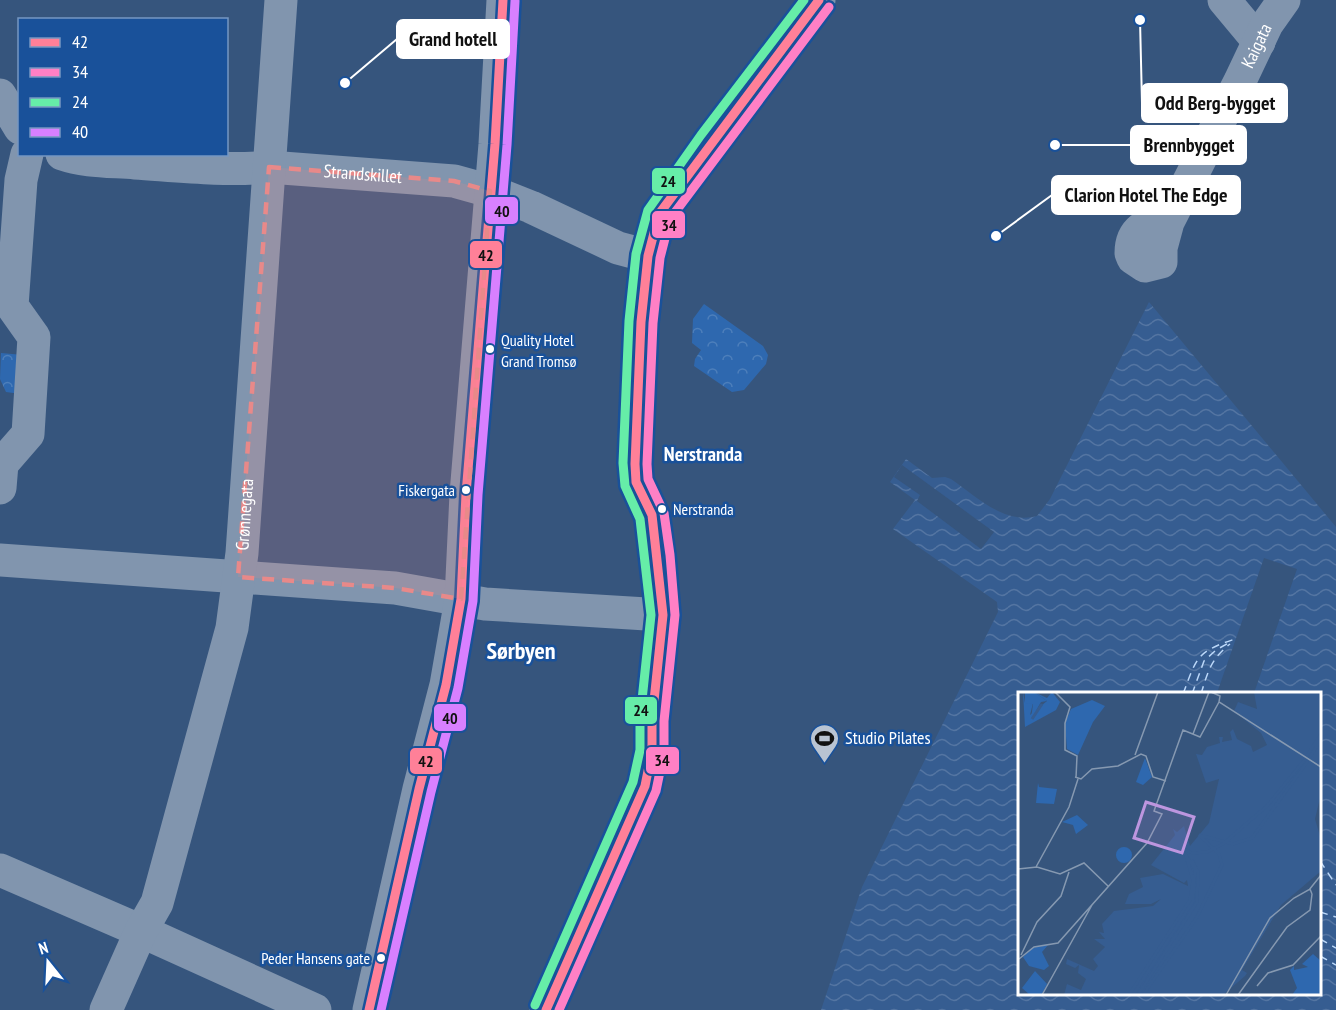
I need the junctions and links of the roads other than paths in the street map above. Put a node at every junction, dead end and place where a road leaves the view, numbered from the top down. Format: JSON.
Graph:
{"nodes":[{"id":1,"x":281,"y":0,"type":"edge"},
{"id":2,"x":503,"y":0,"type":"edge"},
{"id":3,"x":819,"y":0,"type":"edge"},
{"id":4,"x":1224,"y":0,"type":"edge"},
{"id":5,"x":1284,"y":0,"type":"edge"},
{"id":6,"x":1259,"y":42,"type":"junction"},
{"id":7,"x":0,"y":95,"type":"edge"},
{"id":8,"x":18,"y":125,"type":"edge"},
{"id":9,"x":27,"y":156,"type":"edge"},
{"id":10,"x":72,"y":156,"type":"edge"},
{"id":11,"x":269,"y":167,"type":"junction"},
{"id":12,"x":490,"y":191,"type":"junction"},
{"id":13,"x":1168,"y":222,"type":"dead end"},
{"id":14,"x":648,"y":256,"type":"junction"},
{"id":15,"x":0,"y":488,"type":"edge"},
{"id":16,"x":0,"y":564,"type":"edge"},
{"id":17,"x":238,"y":577,"type":"junction"},
{"id":18,"x":460,"y":599,"type":"junction"},
{"id":19,"x":663,"y":615,"type":"junction"},
{"id":20,"x":0,"y":870,"type":"edge"},
{"id":21,"x":141,"y":931,"type":"junction"},
{"id":22,"x":106,"y":1010,"type":"edge"},
{"id":23,"x":315,"y":1010,"type":"edge"},
{"id":24,"x":369,"y":1010,"type":"edge"},
{"id":25,"x":546,"y":1010,"type":"edge"}],
"edges":[{"from":1,"to":11,"type":"street","name":"Grønnegata"},
{"from":2,"to":12,"type":"street"},
{"from":3,"to":14,"type":"street"},
{"from":4,"to":6,"type":"street"},
{"from":5,"to":6,"type":"street","name":"Kaigata"},
{"from":6,"to":13,"type":"street","name":"Kaigata"},
{"from":7,"to":8,"type":"street"},
{"from":9,"to":15,"type":"street"},
{"from":10,"to":11,"type":"street","name":"Strandskillet"},
{"from":11,"to":12,"type":"street","name":"Strandskillet"},
{"from":11,"to":17,"type":"street","name":"Grønnegata"},
{"from":12,"to":14,"type":"street","name":"Strandskillet"},
{"from":12,"to":18,"type":"street"},
{"from":14,"to":19,"type":"street"},
{"from":16,"to":17,"type":"street"},
{"from":17,"to":18,"type":"street"},
{"from":17,"to":21,"type":"street","name":"Grønnegata"},
{"from":18,"to":19,"type":"street"},
{"from":18,"to":24,"type":"street"},
{"from":19,"to":25,"type":"street"},
{"from":20,"to":21,"type":"street"},
{"from":21,"to":22,"type":"street","name":"Grønnegata"},
{"from":21,"to":23,"type":"street"}]}
